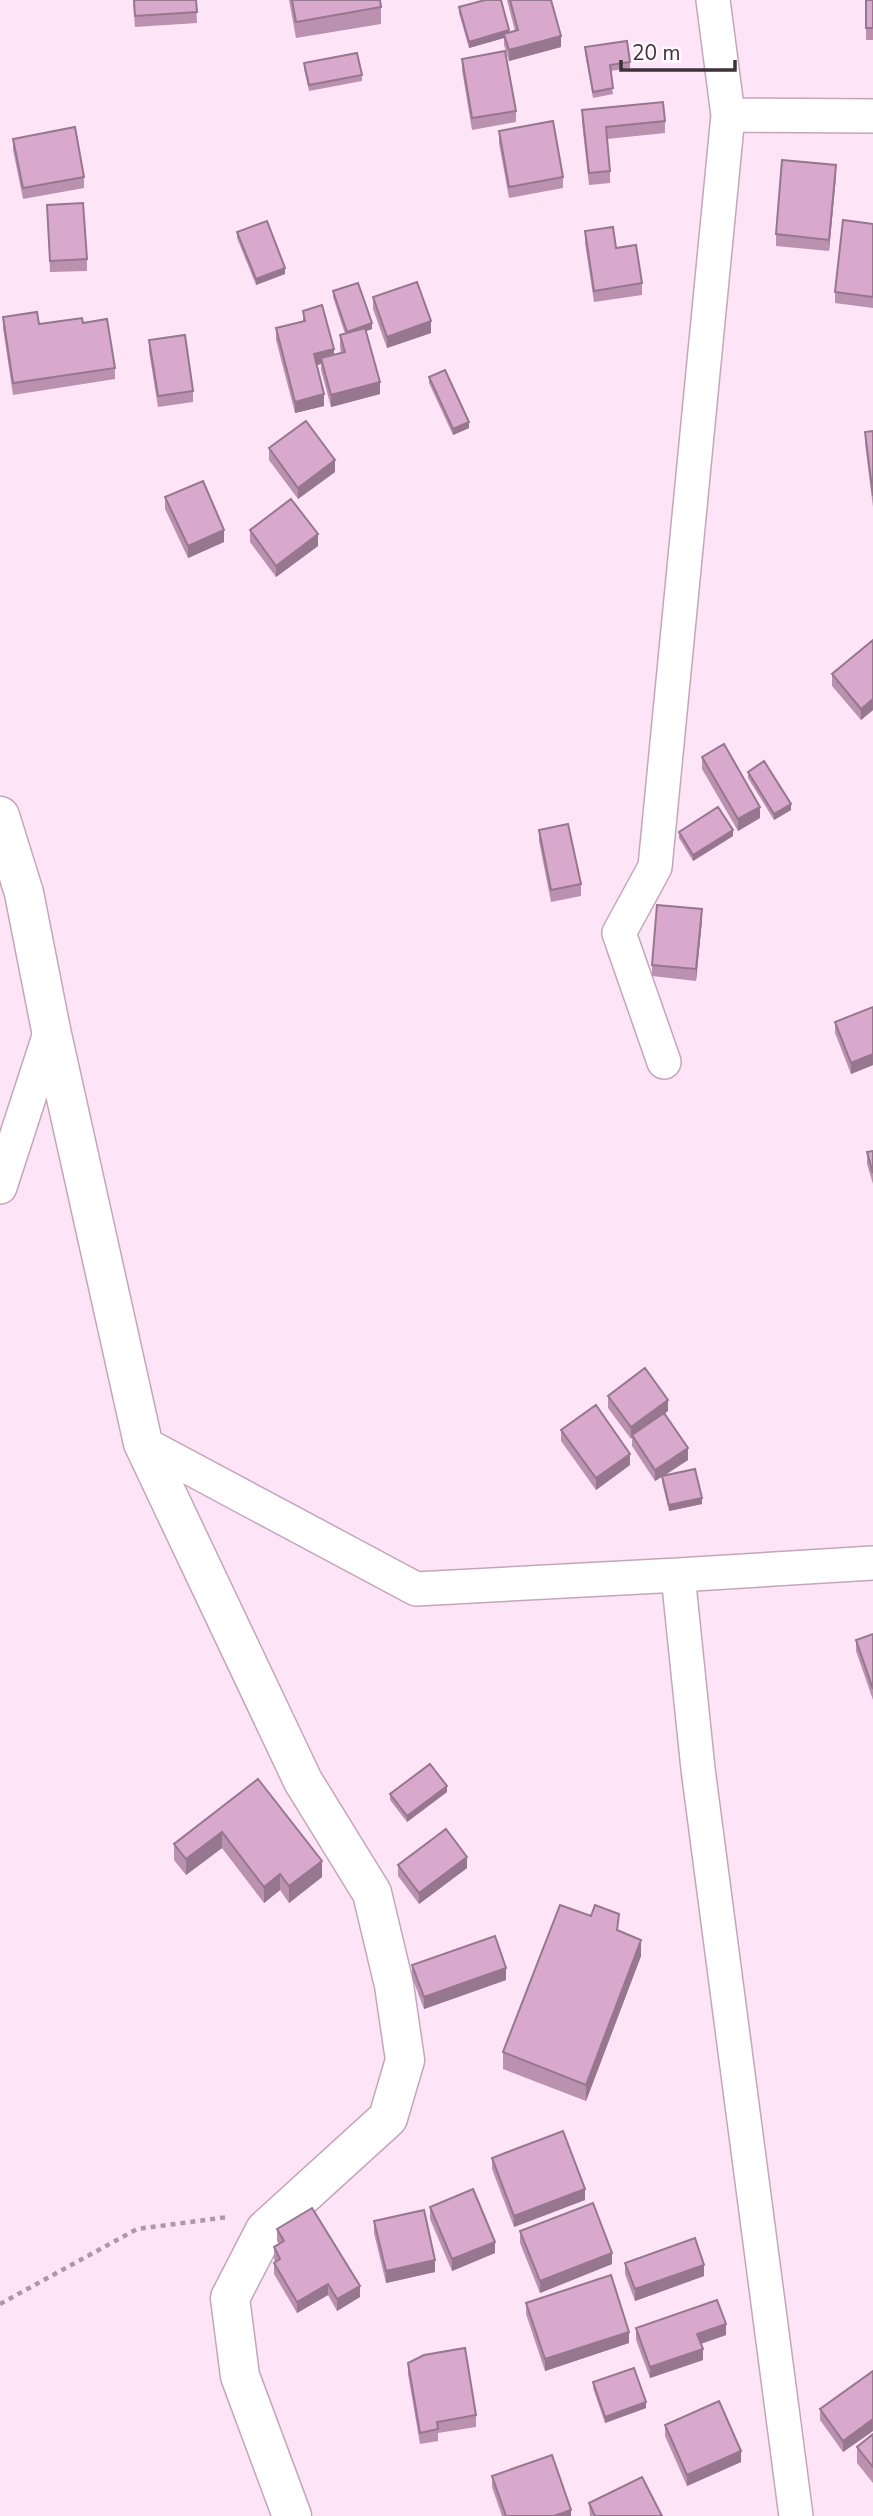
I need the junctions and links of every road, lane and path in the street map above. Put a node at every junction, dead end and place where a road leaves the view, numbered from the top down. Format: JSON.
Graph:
{"nodes":[{"id":1,"x":713,"y":0,"type":"edge"},
{"id":2,"x":728,"y":114,"type":"junction"},
{"id":3,"x":873,"y":116,"type":"edge"},
{"id":4,"x":0,"y":816,"type":"edge"},
{"id":5,"x":51,"y":1030,"type":"junction"},
{"id":6,"x":664,"y":1062,"type":"dead end"},
{"id":7,"x":0,"y":1187,"type":"edge"},
{"id":8,"x":143,"y":1443,"type":"junction"},
{"id":9,"x":873,"y":1563,"type":"edge"},
{"id":10,"x":678,"y":1575,"type":"junction"},
{"id":11,"x":288,"y":2208,"type":"junction"},
{"id":12,"x":0,"y":2304,"type":"edge"},
{"id":13,"x":292,"y":2516,"type":"edge"},
{"id":14,"x":796,"y":2516,"type":"edge"}],
"edges":[{"from":1,"to":2,"type":"street"},
{"from":2,"to":3,"type":"street"},
{"from":2,"to":6,"type":"street"},
{"from":4,"to":5,"type":"street"},
{"from":5,"to":7,"type":"street"},
{"from":5,"to":8,"type":"street"},
{"from":8,"to":10,"type":"street"},
{"from":8,"to":11,"type":"street"},
{"from":9,"to":10,"type":"street"},
{"from":10,"to":14,"type":"street"},
{"from":11,"to":12,"type":"path"},
{"from":11,"to":13,"type":"street"}]}
